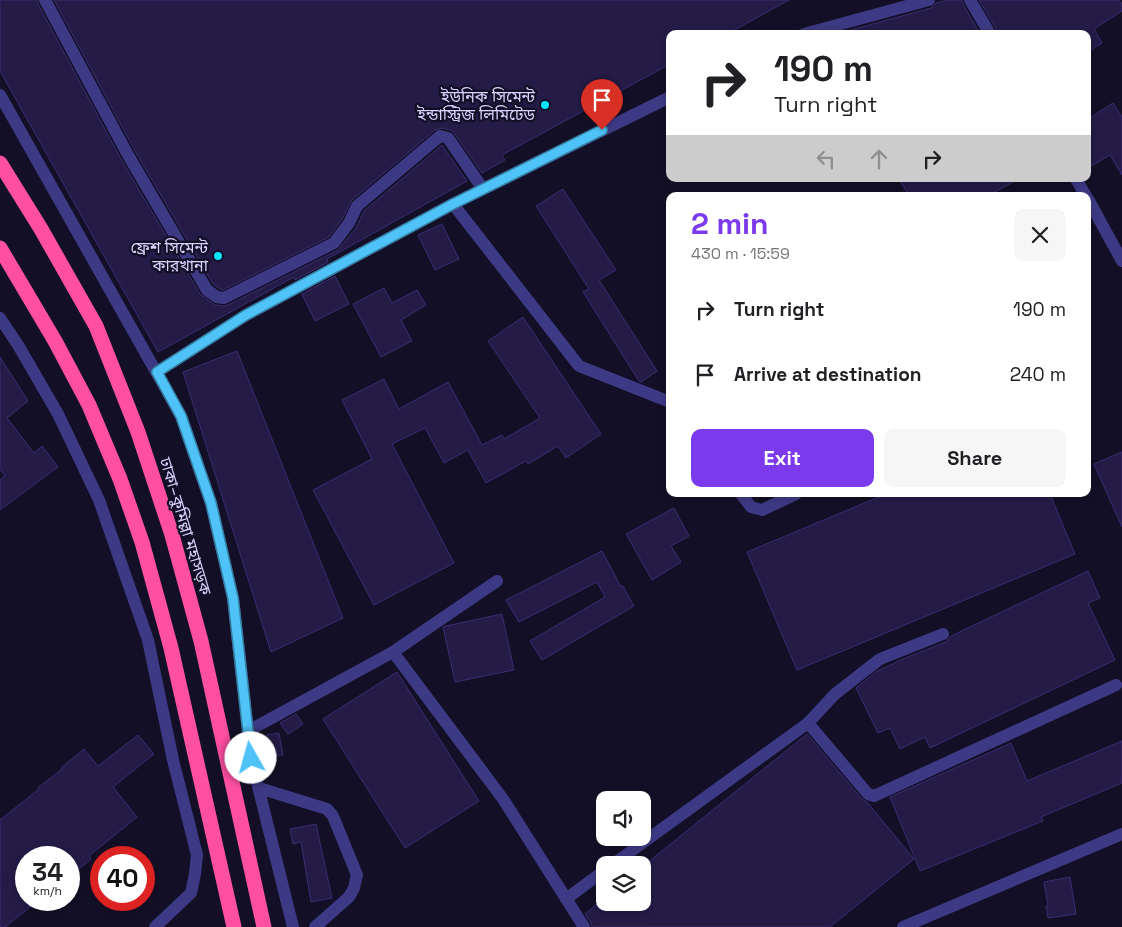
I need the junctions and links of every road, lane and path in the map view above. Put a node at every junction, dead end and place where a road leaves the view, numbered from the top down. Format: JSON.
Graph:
{"nodes":[{"id":1,"x":45,"y":0,"type":"edge"},
{"id":2,"x":929,"y":0,"type":"edge"},
{"id":3,"x":970,"y":0,"type":"edge"},
{"id":4,"x":819,"y":30,"type":"edge"},
{"id":5,"x":988,"y":30,"type":"edge"},
{"id":6,"x":0,"y":96,"type":"edge"},
{"id":7,"x":666,"y":99,"type":"edge"},
{"id":8,"x":0,"y":163,"type":"edge"},
{"id":9,"x":483,"y":189,"type":"junction"},
{"id":10,"x":453,"y":204,"type":"junction"},
{"id":11,"x":1091,"y":205,"type":"edge"},
{"id":12,"x":0,"y":248,"type":"edge"},
{"id":13,"x":1122,"y":261,"type":"edge"},
{"id":14,"x":0,"y":318,"type":"edge"},
{"id":15,"x":157,"y":372,"type":"junction"},
{"id":16,"x":666,"y":400,"type":"edge"},
{"id":17,"x":743,"y":497,"type":"edge"},
{"id":18,"x":790,"y":497,"type":"edge"},
{"id":19,"x":496,"y":581,"type":"dead end"},
{"id":20,"x":943,"y":634,"type":"dead end"},
{"id":21,"x":393,"y":652,"type":"junction"},
{"id":22,"x":1116,"y":685,"type":"dead end"},
{"id":23,"x":808,"y":722,"type":"junction"},
{"id":24,"x":248,"y":731,"type":"junction"},
{"id":25,"x":258,"y":788,"type":"junction"},
{"id":26,"x":1122,"y":834,"type":"edge"},
{"id":27,"x":624,"y":856,"type":"edge"},
{"id":28,"x":596,"y":877,"type":"edge"},
{"id":29,"x":566,"y":899,"type":"junction"},
{"id":30,"x":155,"y":927,"type":"edge"},
{"id":31,"x":234,"y":927,"type":"edge"},
{"id":32,"x":264,"y":927,"type":"edge"},
{"id":33,"x":293,"y":927,"type":"edge"},
{"id":34,"x":315,"y":927,"type":"edge"},
{"id":35,"x":584,"y":927,"type":"edge"},
{"id":36,"x":903,"y":927,"type":"edge"}],
"edges":[{"from":1,"to":9,"type":"street"},
{"from":2,"to":4,"type":"street"},
{"from":3,"to":5,"type":"street"},
{"from":6,"to":15,"type":"street"},
{"from":7,"to":9,"type":"street"},
{"from":8,"to":32,"type":"highway","name":"ঢাকা–কুমিল্লা মহাসড়ক"},
{"from":9,"to":10,"type":"street"},
{"from":10,"to":15,"type":"street"},
{"from":10,"to":16,"type":"street"},
{"from":11,"to":13,"type":"street"},
{"from":12,"to":31,"type":"highway"},
{"from":14,"to":30,"type":"street"},
{"from":15,"to":24,"type":"street"},
{"from":17,"to":18,"type":"street"},
{"from":19,"to":21,"type":"street"},
{"from":20,"to":23,"type":"street"},
{"from":21,"to":24,"type":"street"},
{"from":21,"to":29,"type":"street"},
{"from":22,"to":23,"type":"street"},
{"from":23,"to":27,"type":"street"},
{"from":24,"to":25,"type":"street"},
{"from":25,"to":33,"type":"street"},
{"from":25,"to":34,"type":"street"},
{"from":26,"to":36,"type":"street"},
{"from":28,"to":29,"type":"street"},
{"from":29,"to":35,"type":"street"}]}
